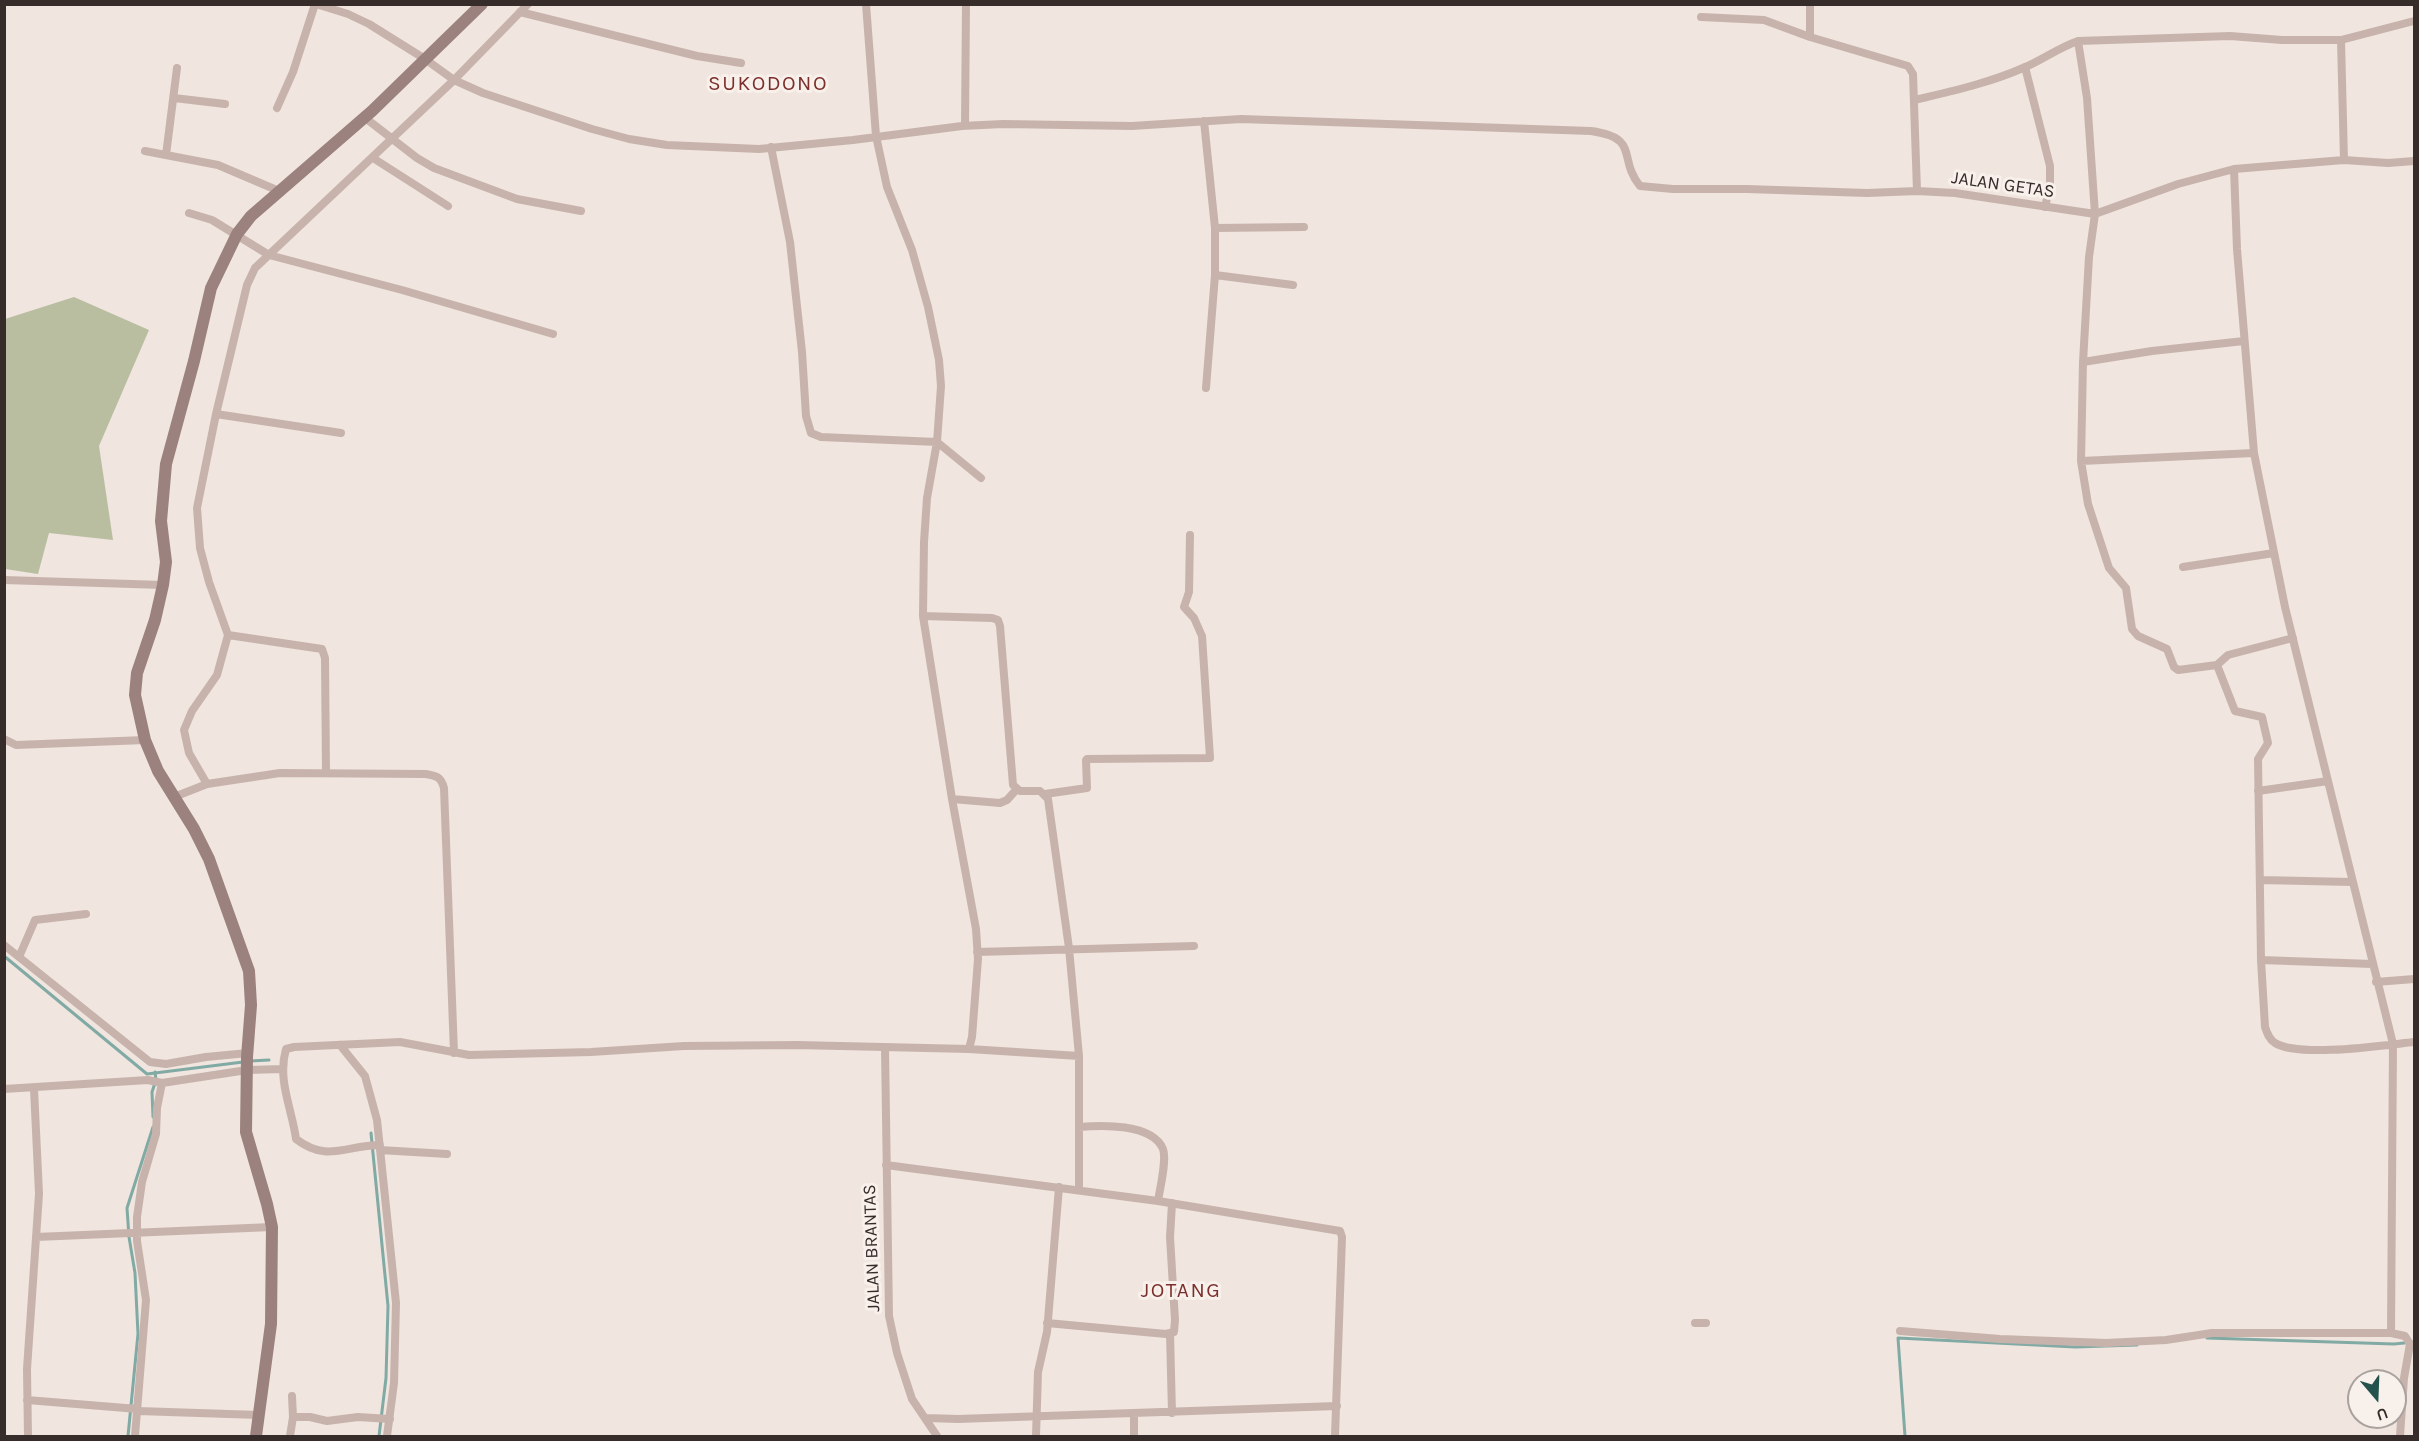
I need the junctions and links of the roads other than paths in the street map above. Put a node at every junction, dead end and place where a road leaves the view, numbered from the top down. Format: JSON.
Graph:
{"nodes":[{"id":1,"x":316,"y":4,"type":"edge"},
{"id":2,"x":349,"y":4,"type":"edge"},
{"id":3,"x":482,"y":4,"type":"edge"},
{"id":4,"x":528,"y":4,"type":"edge"},
{"id":5,"x":866,"y":4,"type":"edge"},
{"id":6,"x":966,"y":4,"type":"edge"},
{"id":7,"x":1810,"y":4,"type":"edge"},
{"id":8,"x":520,"y":12,"type":"junction"},
{"id":9,"x":348,"y":14,"type":"junction"},
{"id":10,"x":1701,"y":17,"type":"dead end"},
{"id":11,"x":2415,"y":21,"type":"edge"},
{"id":12,"x":1810,"y":37,"type":"junction"},
{"id":13,"x":2341,"y":40,"type":"junction"},
{"id":14,"x":2078,"y":41,"type":"junction"},
{"id":15,"x":428,"y":62,"type":"junction"},
{"id":16,"x":741,"y":63,"type":"dead end"},
{"id":17,"x":2025,"y":67,"type":"junction"},
{"id":18,"x":177,"y":68,"type":"dead end"},
{"id":19,"x":452,"y":78,"type":"junction"},
{"id":20,"x":174,"y":98,"type":"junction"},
{"id":21,"x":1915,"y":100,"type":"junction"},
{"id":22,"x":225,"y":104,"type":"dead end"},
{"id":23,"x":277,"y":108,"type":"dead end"},
{"id":24,"x":364,"y":117,"type":"junction"},
{"id":25,"x":1204,"y":121,"type":"junction"},
{"id":26,"x":965,"y":126,"type":"junction"},
{"id":27,"x":876,"y":136,"type":"junction"},
{"id":28,"x":392,"y":139,"type":"junction"},
{"id":29,"x":771,"y":147,"type":"junction"},
{"id":30,"x":145,"y":151,"type":"dead end"},
{"id":31,"x":166,"y":156,"type":"junction"},
{"id":32,"x":373,"y":158,"type":"junction"},
{"id":33,"x":2344,"y":160,"type":"junction"},
{"id":34,"x":2415,"y":161,"type":"edge"},
{"id":35,"x":2234,"y":169,"type":"junction"},
{"id":36,"x":279,"y":191,"type":"junction"},
{"id":37,"x":1917,"y":191,"type":"junction"},
{"id":38,"x":448,"y":207,"type":"dead end"},
{"id":39,"x":2045,"y":207,"type":"junction"},
{"id":40,"x":581,"y":211,"type":"dead end"},
{"id":41,"x":189,"y":213,"type":"dead end"},
{"id":42,"x":2095,"y":214,"type":"junction"},
{"id":43,"x":1304,"y":227,"type":"dead end"},
{"id":44,"x":1215,"y":228,"type":"junction"},
{"id":45,"x":241,"y":238,"type":"junction"},
{"id":46,"x":266,"y":254,"type":"junction"},
{"id":47,"x":1215,"y":275,"type":"junction"},
{"id":48,"x":1293,"y":285,"type":"dead end"},
{"id":49,"x":553,"y":334,"type":"dead end"},
{"id":50,"x":2244,"y":341,"type":"junction"},
{"id":51,"x":2083,"y":362,"type":"junction"},
{"id":52,"x":1206,"y":388,"type":"dead end"},
{"id":53,"x":216,"y":414,"type":"junction"},
{"id":54,"x":341,"y":433,"type":"dead end"},
{"id":55,"x":937,"y":441,"type":"junction"},
{"id":56,"x":2254,"y":453,"type":"junction"},
{"id":57,"x":2081,"y":461,"type":"junction"},
{"id":58,"x":981,"y":478,"type":"dead end"},
{"id":59,"x":1190,"y":535,"type":"dead end"},
{"id":60,"x":2274,"y":553,"type":"junction"},
{"id":61,"x":2183,"y":567,"type":"dead end"},
{"id":62,"x":4,"y":580,"type":"edge"},
{"id":63,"x":163,"y":585,"type":"junction"},
{"id":64,"x":923,"y":616,"type":"junction"},
{"id":65,"x":228,"y":635,"type":"junction"},
{"id":66,"x":2293,"y":638,"type":"junction"},
{"id":67,"x":2217,"y":664,"type":"junction"},
{"id":68,"x":4,"y":739,"type":"edge"},
{"id":69,"x":145,"y":740,"type":"junction"},
{"id":70,"x":326,"y":772,"type":"junction"},
{"id":71,"x":2328,"y":781,"type":"junction"},
{"id":72,"x":205,"y":785,"type":"junction"},
{"id":73,"x":1016,"y":790,"type":"junction"},
{"id":74,"x":2258,"y":791,"type":"junction"},
{"id":75,"x":1045,"y":794,"type":"junction"},
{"id":76,"x":178,"y":796,"type":"junction"},
{"id":77,"x":952,"y":799,"type":"junction"},
{"id":78,"x":2259,"y":880,"type":"junction"},
{"id":79,"x":2352,"y":882,"type":"junction"},
{"id":80,"x":86,"y":914,"type":"dead end"},
{"id":81,"x":4,"y":945,"type":"edge"},
{"id":82,"x":1194,"y":946,"type":"dead end"},
{"id":83,"x":1070,"y":951,"type":"junction"},
{"id":84,"x":978,"y":952,"type":"junction"},
{"id":85,"x":19,"y":957,"type":"junction"},
{"id":86,"x":2261,"y":960,"type":"junction"},
{"id":87,"x":2372,"y":964,"type":"junction"},
{"id":88,"x":2415,"y":979,"type":"edge"},
{"id":89,"x":2376,"y":982,"type":"junction"},
{"id":90,"x":2415,"y":1042,"type":"edge"},
{"id":91,"x":2393,"y":1044,"type":"junction"},
{"id":92,"x":340,"y":1045,"type":"junction"},
{"id":93,"x":885,"y":1048,"type":"junction"},
{"id":94,"x":969,"y":1049,"type":"junction"},
{"id":95,"x":454,"y":1053,"type":"junction"},
{"id":96,"x":1079,"y":1056,"type":"junction"},
{"id":97,"x":247,"y":1061,"type":"junction"},
{"id":98,"x":282,"y":1069,"type":"junction"},
{"id":99,"x":157,"y":1082,"type":"junction"},
{"id":100,"x":4,"y":1089,"type":"edge"},
{"id":101,"x":34,"y":1089,"type":"junction"},
{"id":102,"x":1079,"y":1127,"type":"junction"},
{"id":103,"x":376,"y":1146,"type":"junction"},
{"id":104,"x":447,"y":1154,"type":"dead end"},
{"id":105,"x":886,"y":1165,"type":"junction"},
{"id":106,"x":1059,"y":1187,"type":"junction"},
{"id":107,"x":1079,"y":1190,"type":"junction"},
{"id":108,"x":1158,"y":1201,"type":"junction"},
{"id":109,"x":1172,"y":1203,"type":"junction"},
{"id":110,"x":272,"y":1227,"type":"junction"},
{"id":111,"x":131,"y":1233,"type":"junction"},
{"id":112,"x":36,"y":1237,"type":"junction"},
{"id":113,"x":1047,"y":1323,"type":"junction"},
{"id":114,"x":1695,"y":1323,"type":"dead end"},
{"id":115,"x":1706,"y":1323,"type":"dead end"},
{"id":116,"x":1900,"y":1331,"type":"dead end"},
{"id":117,"x":1170,"y":1333,"type":"junction"},
{"id":118,"x":2391,"y":1333,"type":"junction"},
{"id":119,"x":292,"y":1396,"type":"dead end"},
{"id":120,"x":27,"y":1400,"type":"junction"},
{"id":121,"x":1337,"y":1406,"type":"junction"},
{"id":122,"x":135,"y":1409,"type":"junction"},
{"id":123,"x":1172,"y":1413,"type":"junction"},
{"id":124,"x":1134,"y":1414,"type":"junction"},
{"id":125,"x":258,"y":1415,"type":"junction"},
{"id":126,"x":293,"y":1417,"type":"junction"},
{"id":127,"x":1036,"y":1417,"type":"junction"},
{"id":128,"x":926,"y":1418,"type":"junction"},
{"id":129,"x":384,"y":1419,"type":"junction"},
{"id":130,"x":28,"y":1437,"type":"edge"},
{"id":131,"x":135,"y":1437,"type":"edge"},
{"id":132,"x":256,"y":1437,"type":"edge"},
{"id":133,"x":290,"y":1437,"type":"edge"},
{"id":134,"x":387,"y":1437,"type":"edge"},
{"id":135,"x":938,"y":1437,"type":"edge"},
{"id":136,"x":1036,"y":1437,"type":"edge"},
{"id":137,"x":1134,"y":1437,"type":"edge"},
{"id":138,"x":1335,"y":1437,"type":"edge"},
{"id":139,"x":2400,"y":1437,"type":"edge"}],
"edges":[{"from":1,"to":9,"type":"street"},
{"from":1,"to":23,"type":"street"},
{"from":2,"to":9,"type":"street"},
{"from":3,"to":15,"type":"main road"},
{"from":4,"to":8,"type":"street"},
{"from":5,"to":27,"type":"street"},
{"from":6,"to":26,"type":"street"},
{"from":7,"to":12,"type":"street"},
{"from":8,"to":16,"type":"street"},
{"from":8,"to":19,"type":"street"},
{"from":9,"to":15,"type":"street"},
{"from":10,"to":12,"type":"street"},
{"from":11,"to":13,"type":"street"},
{"from":12,"to":21,"type":"street"},
{"from":13,"to":14,"type":"street"},
{"from":13,"to":33,"type":"street"},
{"from":14,"to":17,"type":"street"},
{"from":14,"to":42,"type":"street"},
{"from":15,"to":19,"type":"street"},
{"from":15,"to":24,"type":"main road"},
{"from":17,"to":21,"type":"street"},
{"from":17,"to":39,"type":"street"},
{"from":18,"to":20,"type":"street"},
{"from":19,"to":28,"type":"street"},
{"from":19,"to":29,"type":"street"},
{"from":20,"to":22,"type":"street"},
{"from":20,"to":31,"type":"street"},
{"from":21,"to":37,"type":"street"},
{"from":24,"to":28,"type":"street"},
{"from":24,"to":36,"type":"main road"},
{"from":25,"to":26,"type":"street"},
{"from":25,"to":37,"type":"street","name":"JALAN GETAS"},
{"from":25,"to":44,"type":"street"},
{"from":26,"to":27,"type":"street"},
{"from":27,"to":29,"type":"street"},
{"from":27,"to":55,"type":"street"},
{"from":28,"to":32,"type":"street"},
{"from":28,"to":40,"type":"street"},
{"from":29,"to":55,"type":"street"},
{"from":30,"to":31,"type":"street"},
{"from":31,"to":36,"type":"street"},
{"from":32,"to":38,"type":"street"},
{"from":32,"to":46,"type":"street"},
{"from":33,"to":34,"type":"street","name":"JALAN GETAS"},
{"from":33,"to":35,"type":"street","name":"JALAN GETAS"},
{"from":35,"to":42,"type":"street","name":"JALAN GETAS"},
{"from":35,"to":50,"type":"street"},
{"from":36,"to":45,"type":"main road"},
{"from":37,"to":39,"type":"street","name":"JALAN GETAS"},
{"from":39,"to":42,"type":"street","name":"JALAN GETAS"},
{"from":41,"to":45,"type":"street"},
{"from":42,"to":51,"type":"street"},
{"from":43,"to":44,"type":"street"},
{"from":44,"to":47,"type":"street"},
{"from":45,"to":46,"type":"street"},
{"from":45,"to":63,"type":"main road"},
{"from":46,"to":49,"type":"street"},
{"from":46,"to":53,"type":"street"},
{"from":47,"to":48,"type":"street"},
{"from":47,"to":52,"type":"street"},
{"from":50,"to":51,"type":"street"},
{"from":50,"to":56,"type":"street"},
{"from":51,"to":57,"type":"street"},
{"from":53,"to":54,"type":"street"},
{"from":53,"to":65,"type":"street"},
{"from":55,"to":58,"type":"street"},
{"from":55,"to":64,"type":"street"},
{"from":56,"to":57,"type":"street"},
{"from":56,"to":60,"type":"street"},
{"from":57,"to":67,"type":"street"},
{"from":59,"to":75,"type":"street"},
{"from":60,"to":61,"type":"street"},
{"from":60,"to":66,"type":"street"},
{"from":62,"to":63,"type":"street"},
{"from":63,"to":69,"type":"main road"},
{"from":64,"to":73,"type":"street"},
{"from":64,"to":77,"type":"street"},
{"from":65,"to":70,"type":"street"},
{"from":65,"to":72,"type":"street"},
{"from":66,"to":67,"type":"street"},
{"from":66,"to":71,"type":"street"},
{"from":67,"to":74,"type":"street"},
{"from":68,"to":69,"type":"street"},
{"from":69,"to":76,"type":"main road"},
{"from":70,"to":72,"type":"street"},
{"from":70,"to":95,"type":"street"},
{"from":71,"to":74,"type":"street"},
{"from":71,"to":79,"type":"street"},
{"from":72,"to":76,"type":"street"},
{"from":73,"to":75,"type":"street"},
{"from":73,"to":77,"type":"street"},
{"from":74,"to":78,"type":"street"},
{"from":75,"to":83,"type":"street"},
{"from":76,"to":97,"type":"main road"},
{"from":77,"to":84,"type":"street"},
{"from":78,"to":79,"type":"street"},
{"from":78,"to":86,"type":"street"},
{"from":79,"to":87,"type":"street"},
{"from":80,"to":85,"type":"street"},
{"from":81,"to":85,"type":"street"},
{"from":82,"to":83,"type":"street"},
{"from":83,"to":84,"type":"street"},
{"from":83,"to":96,"type":"street"},
{"from":84,"to":94,"type":"street"},
{"from":85,"to":97,"type":"street"},
{"from":86,"to":87,"type":"street"},
{"from":86,"to":91,"type":"street"},
{"from":87,"to":89,"type":"street"},
{"from":88,"to":89,"type":"street"},
{"from":89,"to":91,"type":"street"},
{"from":90,"to":91,"type":"street"},
{"from":91,"to":118,"type":"street"},
{"from":92,"to":95,"type":"street"},
{"from":92,"to":98,"type":"street"},
{"from":92,"to":103,"type":"street"},
{"from":93,"to":94,"type":"street"},
{"from":93,"to":95,"type":"street"},
{"from":93,"to":105,"type":"street","name":"JALAN BRANTAS"},
{"from":94,"to":96,"type":"street"},
{"from":96,"to":102,"type":"street"},
{"from":97,"to":98,"type":"street"},
{"from":97,"to":99,"type":"street"},
{"from":97,"to":110,"type":"main road"},
{"from":98,"to":103,"type":"street"},
{"from":99,"to":101,"type":"street"},
{"from":99,"to":111,"type":"street"},
{"from":100,"to":101,"type":"street"},
{"from":101,"to":112,"type":"street"},
{"from":102,"to":107,"type":"street"},
{"from":102,"to":108,"type":"street"},
{"from":103,"to":104,"type":"street"},
{"from":103,"to":129,"type":"street"},
{"from":105,"to":106,"type":"street"},
{"from":105,"to":128,"type":"street","name":"JALAN BRANTAS"},
{"from":106,"to":107,"type":"street"},
{"from":106,"to":113,"type":"street"},
{"from":107,"to":108,"type":"street"},
{"from":108,"to":109,"type":"street"},
{"from":109,"to":117,"type":"street"},
{"from":109,"to":121,"type":"street"},
{"from":110,"to":111,"type":"street"},
{"from":110,"to":125,"type":"main road"},
{"from":111,"to":112,"type":"street"},
{"from":111,"to":122,"type":"street"},
{"from":112,"to":120,"type":"street"},
{"from":113,"to":117,"type":"street"},
{"from":113,"to":127,"type":"street"},
{"from":114,"to":115,"type":"street"},
{"from":116,"to":118,"type":"street"},
{"from":117,"to":123,"type":"street"},
{"from":118,"to":139,"type":"street"},
{"from":119,"to":126,"type":"street"},
{"from":120,"to":122,"type":"street"},
{"from":120,"to":130,"type":"street"},
{"from":121,"to":123,"type":"street"},
{"from":121,"to":138,"type":"street"},
{"from":122,"to":125,"type":"street"},
{"from":122,"to":131,"type":"street"},
{"from":123,"to":124,"type":"street"},
{"from":124,"to":127,"type":"street"},
{"from":124,"to":137,"type":"street"},
{"from":125,"to":132,"type":"main road"},
{"from":126,"to":129,"type":"street"},
{"from":126,"to":133,"type":"street"},
{"from":127,"to":128,"type":"street"},
{"from":127,"to":136,"type":"street"},
{"from":128,"to":135,"type":"street","name":"JALAN BRANTAS"},
{"from":129,"to":134,"type":"street"}]}
